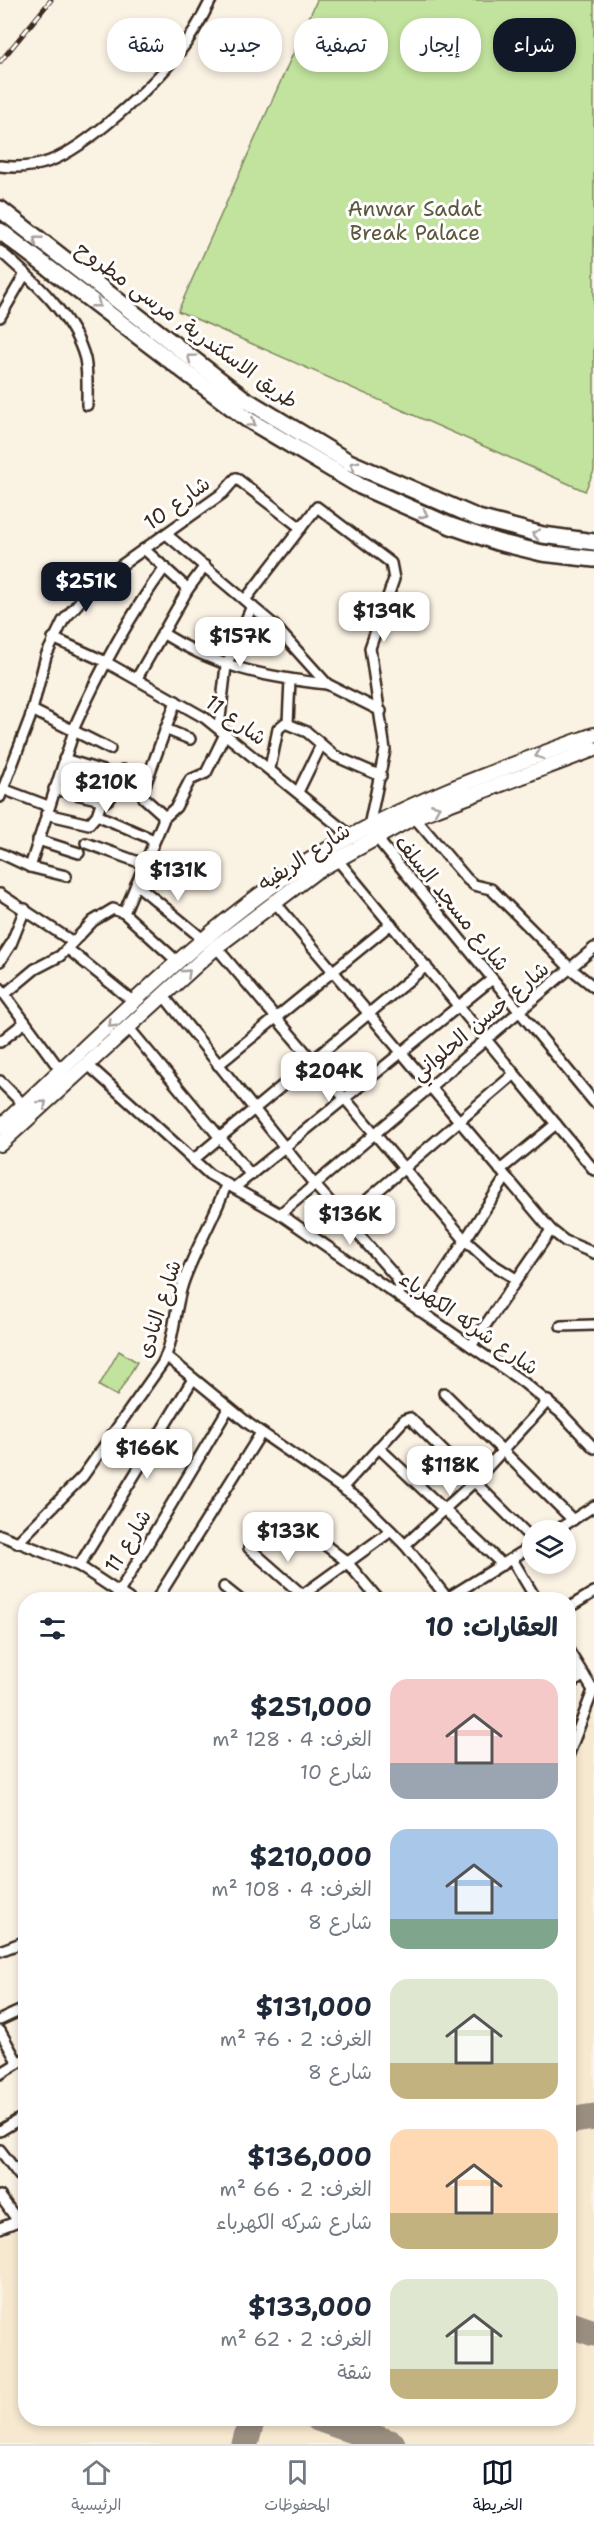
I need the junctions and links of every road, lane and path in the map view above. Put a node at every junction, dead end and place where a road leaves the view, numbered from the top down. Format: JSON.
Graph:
{"nodes":[{"id":1,"x":211,"y":0,"type":"edge"},
{"id":2,"x":0,"y":166,"type":"edge"},
{"id":3,"x":0,"y":210,"type":"edge"},
{"id":4,"x":0,"y":231,"type":"edge"},
{"id":5,"x":0,"y":251,"type":"edge"},
{"id":6,"x":25,"y":274,"type":"junction"},
{"id":7,"x":0,"y":317,"type":"edge"},
{"id":8,"x":87,"y":405,"type":"dead end"},
{"id":9,"x":301,"y":528,"type":"junction"},
{"id":10,"x":166,"y":534,"type":"junction"},
{"id":11,"x":594,"y":542,"type":"edge"},
{"id":12,"x":144,"y":549,"type":"junction"},
{"id":13,"x":594,"y":559,"type":"edge"},
{"id":14,"x":205,"y":566,"type":"junction"},
{"id":15,"x":165,"y":567,"type":"junction"},
{"id":16,"x":188,"y":589,"type":"junction"},
{"id":17,"x":249,"y":603,"type":"junction"},
{"id":18,"x":162,"y":633,"type":"junction"},
{"id":19,"x":53,"y":638,"type":"junction"},
{"id":20,"x":104,"y":661,"type":"junction"},
{"id":21,"x":226,"y":666,"type":"junction"},
{"id":22,"x":137,"y":678,"type":"junction"},
{"id":23,"x":290,"y":680,"type":"junction"},
{"id":24,"x":327,"y":684,"type":"junction"},
{"id":25,"x":176,"y":701,"type":"junction"},
{"id":26,"x":32,"y":710,"type":"junction"},
{"id":27,"x":381,"y":711,"type":"junction"},
{"id":28,"x":288,"y":723,"type":"junction"},
{"id":29,"x":165,"y":729,"type":"junction"},
{"id":30,"x":74,"y":730,"type":"junction"},
{"id":31,"x":223,"y":730,"type":"junction"},
{"id":32,"x":594,"y":735,"type":"edge"},
{"id":33,"x":190,"y":739,"type":"dead end"},
{"id":34,"x":321,"y":745,"type":"junction"},
{"id":35,"x":594,"y":748,"type":"edge"},
{"id":36,"x":110,"y":749,"type":"dead end"},
{"id":37,"x":64,"y":759,"type":"junction"},
{"id":38,"x":270,"y":768,"type":"junction"},
{"id":39,"x":119,"y":776,"type":"junction"},
{"id":40,"x":148,"y":776,"type":"junction"},
{"id":41,"x":381,"y":776,"type":"junction"},
{"id":42,"x":484,"y":782,"type":"junction"},
{"id":43,"x":54,"y":789,"type":"junction"},
{"id":44,"x":298,"y":792,"type":"junction"},
{"id":45,"x":1,"y":793,"type":"edge"},
{"id":46,"x":102,"y":800,"type":"junction"},
{"id":47,"x":47,"y":810,"type":"junction"},
{"id":48,"x":97,"y":815,"type":"junction"},
{"id":49,"x":414,"y":817,"type":"junction"},
{"id":50,"x":164,"y":818,"type":"junction"},
{"id":51,"x":372,"y":831,"type":"junction"},
{"id":52,"x":351,"y":836,"type":"junction"},
{"id":53,"x":38,"y":840,"type":"junction"},
{"id":54,"x":154,"y":840,"type":"junction"},
{"id":55,"x":86,"y":843,"type":"dead end"},
{"id":56,"x":0,"y":853,"type":"edge"},
{"id":57,"x":79,"y":853,"type":"dead end"},
{"id":58,"x":336,"y":858,"type":"junction"},
{"id":59,"x":144,"y":864,"type":"junction"},
{"id":60,"x":30,"y":867,"type":"junction"},
{"id":61,"x":66,"y":876,"type":"dead end"},
{"id":62,"x":136,"y":884,"type":"junction"},
{"id":63,"x":0,"y":894,"type":"edge"},
{"id":64,"x":273,"y":900,"type":"junction"},
{"id":65,"x":25,"y":909,"type":"junction"},
{"id":66,"x":124,"y":913,"type":"junction"},
{"id":67,"x":391,"y":924,"type":"junction"},
{"id":68,"x":210,"y":943,"type":"junction"},
{"id":69,"x":70,"y":946,"type":"junction"},
{"id":70,"x":594,"y":948,"type":"edge"},
{"id":71,"x":0,"y":961,"type":"edge"},
{"id":72,"x":179,"y":963,"type":"junction"},
{"id":73,"x":426,"y":966,"type":"junction"},
{"id":74,"x":570,"y":968,"type":"junction"},
{"id":75,"x":333,"y":971,"type":"junction"},
{"id":76,"x":491,"y":980,"type":"junction"},
{"id":77,"x":594,"y":987,"type":"edge"},
{"id":78,"x":1,"y":990,"type":"edge"},
{"id":79,"x":163,"y":995,"type":"junction"},
{"id":80,"x":135,"y":1004,"type":"junction"},
{"id":81,"x":459,"y":1006,"type":"junction"},
{"id":82,"x":518,"y":1012,"type":"junction"},
{"id":83,"x":369,"y":1014,"type":"junction"},
{"id":84,"x":276,"y":1018,"type":"junction"},
{"id":85,"x":26,"y":1022,"type":"junction"},
{"id":86,"x":128,"y":1027,"type":"junction"},
{"id":87,"x":486,"y":1040,"type":"junction"},
{"id":88,"x":0,"y":1042,"type":"edge"},
{"id":89,"x":401,"y":1053,"type":"junction"},
{"id":90,"x":312,"y":1061,"type":"junction"},
{"id":91,"x":82,"y":1063,"type":"junction"},
{"id":92,"x":218,"y":1065,"type":"junction"},
{"id":93,"x":62,"y":1071,"type":"junction"},
{"id":94,"x":514,"y":1074,"type":"junction"},
{"id":95,"x":0,"y":1081,"type":"edge"},
{"id":96,"x":430,"y":1087,"type":"junction"},
{"id":97,"x":344,"y":1099,"type":"junction"},
{"id":98,"x":594,"y":1102,"type":"edge"},
{"id":99,"x":24,"y":1105,"type":"junction"},
{"id":100,"x":254,"y":1109,"type":"junction"},
{"id":101,"x":459,"y":1121,"type":"junction"},
{"id":102,"x":556,"y":1124,"type":"junction"},
{"id":103,"x":0,"y":1127,"type":"edge"},
{"id":104,"x":374,"y":1134,"type":"junction"},
{"id":105,"x":220,"y":1137,"type":"junction"},
{"id":106,"x":0,"y":1144,"type":"edge"},
{"id":107,"x":285,"y":1147,"type":"junction"},
{"id":108,"x":193,"y":1160,"type":"junction"},
{"id":109,"x":404,"y":1168,"type":"junction"},
{"id":110,"x":594,"y":1170,"type":"edge"},
{"id":111,"x":503,"y":1173,"type":"junction"},
{"id":112,"x":251,"y":1175,"type":"junction"},
{"id":113,"x":315,"y":1185,"type":"junction"},
{"id":114,"x":230,"y":1186,"type":"junction"},
{"id":115,"x":280,"y":1214,"type":"junction"},
{"id":116,"x":345,"y":1219,"type":"junction"},
{"id":117,"x":551,"y":1230,"type":"junction"},
{"id":118,"x":465,"y":1240,"type":"junction"},
{"id":119,"x":594,"y":1253,"type":"edge"},
{"id":120,"x":516,"y":1279,"type":"junction"},
{"id":121,"x":399,"y":1297,"type":"junction"},
{"id":122,"x":419,"y":1311,"type":"junction"},
{"id":123,"x":594,"y":1325,"type":"edge"},
{"id":124,"x":561,"y":1326,"type":"dead end"},
{"id":125,"x":471,"y":1346,"type":"junction"},
{"id":126,"x":166,"y":1356,"type":"junction"},
{"id":127,"x":193,"y":1379,"type":"junction"},
{"id":128,"x":444,"y":1393,"type":"dead end"},
{"id":129,"x":548,"y":1401,"type":"junction"},
{"id":130,"x":228,"y":1408,"type":"junction"},
{"id":131,"x":261,"y":1433,"type":"junction"},
{"id":132,"x":379,"y":1448,"type":"junction"},
{"id":133,"x":594,"y":1448,"type":"edge"},
{"id":134,"x":503,"y":1452,"type":"junction"},
{"id":135,"x":474,"y":1482,"type":"junction"},
{"id":136,"x":343,"y":1487,"type":"junction"},
{"id":137,"x":594,"y":1506,"type":"edge"},
{"id":138,"x":444,"y":1511,"type":"junction"},
{"id":139,"x":573,"y":1520,"type":"joint"},
{"id":140,"x":294,"y":1521,"type":"dead end"},
{"id":141,"x":522,"y":1529,"type":"edge"},
{"id":142,"x":391,"y":1531,"type":"junction"},
{"id":143,"x":0,"y":1535,"type":"edge"},
{"id":144,"x":17,"y":1543,"type":"junction"},
{"id":145,"x":405,"y":1545,"type":"junction"},
{"id":146,"x":249,"y":1548,"type":"dead end"},
{"id":147,"x":522,"y":1552,"type":"edge"},
{"id":148,"x":346,"y":1561,"type":"junction"},
{"id":149,"x":507,"y":1562,"type":"junction"},
{"id":150,"x":79,"y":1566,"type":"junction"},
{"id":151,"x":224,"y":1587,"type":"dead end"},
{"id":152,"x":113,"y":1592,"type":"edge"},
{"id":153,"x":119,"y":1592,"type":"edge"},
{"id":154,"x":162,"y":1592,"type":"edge"},
{"id":155,"x":230,"y":1592,"type":"edge"},
{"id":156,"x":297,"y":1592,"type":"edge"},
{"id":157,"x":308,"y":1592,"type":"edge"},
{"id":158,"x":372,"y":1592,"type":"edge"},
{"id":159,"x":442,"y":1592,"type":"edge"},
{"id":160,"x":458,"y":1592,"type":"edge"},
{"id":161,"x":531,"y":1592,"type":"edge"},
{"id":162,"x":594,"y":1592,"type":"edge"},
{"id":163,"x":576,"y":1603,"type":"edge"},
{"id":164,"x":576,"y":1662,"type":"edge"},
{"id":165,"x":584,"y":1675,"type":"junction"},
{"id":166,"x":576,"y":1680,"type":"edge"},
{"id":167,"x":594,"y":1689,"type":"edge"},
{"id":168,"x":576,"y":1735,"type":"edge"},
{"id":169,"x":18,"y":1944,"type":"edge"},
{"id":170,"x":0,"y":1951,"type":"edge"},
{"id":171,"x":18,"y":2012,"type":"edge"},
{"id":172,"x":0,"y":2020,"type":"edge"},
{"id":173,"x":0,"y":2031,"type":"edge"},
{"id":174,"x":18,"y":2055,"type":"edge"},
{"id":175,"x":18,"y":2062,"type":"edge"},
{"id":176,"x":0,"y":2073,"type":"edge"},
{"id":177,"x":18,"y":2120,"type":"edge"},
{"id":178,"x":0,"y":2131,"type":"edge"},
{"id":179,"x":0,"y":2150,"type":"edge"},
{"id":180,"x":18,"y":2174,"type":"edge"},
{"id":181,"x":0,"y":2196,"type":"edge"},
{"id":182,"x":18,"y":2216,"type":"edge"},
{"id":183,"x":18,"y":2221,"type":"edge"},
{"id":184,"x":0,"y":2228,"type":"edge"}],
"edges":[{"from":1,"to":2,"type":"street"},
{"from":11,"to":3,"type":"main road","name":"طريق الاسكندرية, مرسى مطروح","one_way":true},
{"from":4,"to":13,"type":"main road","name":"طريق الاسكندرية, مرسى مطروح","one_way":true},
{"from":5,"to":6,"type":"street"},
{"from":6,"to":7,"type":"street"},
{"from":6,"to":8,"type":"street"},
{"from":9,"to":10,"type":"street","name":"شارع 10"},
{"from":9,"to":17,"type":"street"},
{"from":9,"to":27,"type":"street"},
{"from":10,"to":12,"type":"street","name":"شارع 10"},
{"from":10,"to":14,"type":"street"},
{"from":12,"to":15,"type":"street"},
{"from":12,"to":19,"type":"street","name":"شارع 10"},
{"from":14,"to":16,"type":"street"},
{"from":14,"to":17,"type":"street"},
{"from":15,"to":16,"type":"street"},
{"from":15,"to":20,"type":"street"},
{"from":16,"to":18,"type":"street"},
{"from":17,"to":21,"type":"street"},
{"from":17,"to":24,"type":"street"},
{"from":18,"to":21,"type":"street"},
{"from":18,"to":22,"type":"street"},
{"from":19,"to":20,"type":"street","name":"شارع 11"},
{"from":19,"to":26,"type":"street","name":"شارع 10"},
{"from":20,"to":22,"type":"street","name":"شارع 11"},
{"from":20,"to":30,"type":"street"},
{"from":21,"to":23,"type":"street"},
{"from":21,"to":31,"type":"street"},
{"from":22,"to":25,"type":"street","name":"شارع 11"},
{"from":23,"to":24,"type":"street"},
{"from":23,"to":28,"type":"street"},
{"from":24,"to":27,"type":"street"},
{"from":25,"to":29,"type":"street"},
{"from":25,"to":31,"type":"street","name":"شارع 11"},
{"from":26,"to":30,"type":"street"},
{"from":26,"to":45,"type":"street","name":"شارع 10"},
{"from":27,"to":41,"type":"street"},
{"from":28,"to":34,"type":"street"},
{"from":28,"to":38,"type":"street"},
{"from":29,"to":33,"type":"street"},
{"from":29,"to":40,"type":"street"},
{"from":30,"to":36,"type":"street"},
{"from":30,"to":37,"type":"street"},
{"from":31,"to":38,"type":"street","name":"شارع 11"},
{"from":31,"to":50,"type":"street"},
{"from":32,"to":42,"type":"street","name":"شارع الريفيه","one_way":true},
{"from":34,"to":41,"type":"street"},
{"from":34,"to":44,"type":"street"},
{"from":35,"to":42,"type":"street","name":"شارع الريفيه"},
{"from":37,"to":39,"type":"street"},
{"from":37,"to":43,"type":"street"},
{"from":38,"to":44,"type":"street","name":"شارع 11"},
{"from":39,"to":40,"type":"street"},
{"from":39,"to":46,"type":"street"},
{"from":40,"to":50,"type":"street"},
{"from":41,"to":51,"type":"street"},
{"from":49,"to":42,"type":"street","name":"شارع الريفيه","one_way":true},
{"from":42,"to":51,"type":"street","name":"شارع الريفيه"},
{"from":43,"to":46,"type":"street"},
{"from":43,"to":47,"type":"street"},
{"from":44,"to":52,"type":"street","name":"شارع 11"},
{"from":45,"to":47,"type":"street"},
{"from":46,"to":48,"type":"street"},
{"from":47,"to":48,"type":"street"},
{"from":47,"to":53,"type":"street"},
{"from":48,"to":54,"type":"street"},
{"from":49,"to":51,"type":"street","name":"شارع الريفيه"},
{"from":49,"to":74,"type":"street"},
{"from":50,"to":54,"type":"street"},
{"from":51,"to":52,"type":"street","name":"شارع الريفيه"},
{"from":51,"to":58,"type":"street","name":"شارع الريفيه"},
{"from":51,"to":76,"type":"street","name":"شارع مسجد السلف"},
{"from":52,"to":68,"type":"street","name":"شارع الريفيه"},
{"from":53,"to":57,"type":"street"},
{"from":53,"to":60,"type":"street"},
{"from":54,"to":59,"type":"street"},
{"from":55,"to":59,"type":"street"},
{"from":56,"to":60,"type":"street"},
{"from":58,"to":64,"type":"street","name":"شارع الريفيه"},
{"from":58,"to":67,"type":"street"},
{"from":59,"to":62,"type":"street"},
{"from":60,"to":61,"type":"street"},
{"from":62,"to":66,"type":"street"},
{"from":62,"to":68,"type":"street"},
{"from":63,"to":65,"type":"street"},
{"from":64,"to":68,"type":"street","name":"شارع الريفيه"},
{"from":64,"to":75,"type":"street"},
{"from":65,"to":69,"type":"street"},
{"from":65,"to":71,"type":"street"},
{"from":66,"to":69,"type":"street"},
{"from":66,"to":72,"type":"street"},
{"from":67,"to":73,"type":"street"},
{"from":67,"to":75,"type":"street"},
{"from":68,"to":72,"type":"street","name":"شارع الريفيه"},
{"from":79,"to":68,"type":"street","name":"شارع الريفيه","one_way":true},
{"from":68,"to":84,"type":"street"},
{"from":69,"to":78,"type":"street"},
{"from":69,"to":80,"type":"street"},
{"from":70,"to":74,"type":"street","name":"شارع حسن الحلواني"},
{"from":72,"to":80,"type":"street","name":"شارع الريفيه"},
{"from":73,"to":81,"type":"street"},
{"from":73,"to":83,"type":"street"},
{"from":74,"to":77,"type":"street"},
{"from":74,"to":82,"type":"street","name":"شارع حسن الحلواني"},
{"from":75,"to":83,"type":"street"},
{"from":75,"to":84,"type":"street"},
{"from":76,"to":81,"type":"street"},
{"from":76,"to":82,"type":"street","name":"شارع مسجد السلف"},
{"from":78,"to":85,"type":"street"},
{"from":79,"to":86,"type":"street","name":"شارع الريفيه"},
{"from":79,"to":92,"type":"street"},
{"from":80,"to":91,"type":"street","name":"شارع الريفيه","one_way":true},
{"from":81,"to":87,"type":"street"},
{"from":81,"to":89,"type":"street"},
{"from":82,"to":87,"type":"street","name":"شارع حسن الحلواني"},
{"from":82,"to":98,"type":"street","name":"شارع مسجد السلف"},
{"from":83,"to":89,"type":"street"},
{"from":83,"to":90,"type":"street"},
{"from":84,"to":90,"type":"street"},
{"from":84,"to":92,"type":"street"},
{"from":85,"to":88,"type":"street"},
{"from":85,"to":93,"type":"street"},
{"from":86,"to":91,"type":"street","name":"شارع الريفيه"},
{"from":86,"to":105,"type":"street"},
{"from":87,"to":94,"type":"street"},
{"from":87,"to":96,"type":"street","name":"شارع حسن الحلواني"},
{"from":89,"to":96,"type":"street"},
{"from":89,"to":97,"type":"street"},
{"from":90,"to":97,"type":"street"},
{"from":90,"to":100,"type":"street"},
{"from":91,"to":93,"type":"street","name":"شارع الريفيه"},
{"from":106,"to":91,"type":"street","name":"شارع الريفيه","one_way":true},
{"from":91,"to":108,"type":"street","name":"شارع شركه الكهرباء"},
{"from":92,"to":100,"type":"street"},
{"from":93,"to":99,"type":"street","name":"شارع الريفيه"},
{"from":94,"to":101,"type":"street"},
{"from":94,"to":102,"type":"street"},
{"from":95,"to":99,"type":"street"},
{"from":96,"to":101,"type":"street"},
{"from":96,"to":104,"type":"street","name":"شارع حسن الحلواني"},
{"from":97,"to":104,"type":"street"},
{"from":97,"to":107,"type":"street"},
{"from":99,"to":103,"type":"street","name":"شارع الريفيه"},
{"from":100,"to":105,"type":"street"},
{"from":100,"to":107,"type":"street"},
{"from":101,"to":109,"type":"street"},
{"from":101,"to":111,"type":"street"},
{"from":102,"to":110,"type":"street"},
{"from":102,"to":111,"type":"street"},
{"from":104,"to":109,"type":"street"},
{"from":104,"to":113,"type":"street","name":"شارع حسن الحلواني"},
{"from":105,"to":108,"type":"street"},
{"from":105,"to":112,"type":"street"},
{"from":107,"to":112,"type":"street"},
{"from":107,"to":113,"type":"street"},
{"from":108,"to":114,"type":"street","name":"شارع شركه الكهرباء"},
{"from":109,"to":116,"type":"street"},
{"from":109,"to":118,"type":"street"},
{"from":111,"to":117,"type":"street"},
{"from":111,"to":118,"type":"street"},
{"from":112,"to":114,"type":"street"},
{"from":113,"to":115,"type":"street","name":"شارع حسن الحلواني"},
{"from":113,"to":116,"type":"street"},
{"from":114,"to":115,"type":"street","name":"شارع شركه الكهرباء"},
{"from":114,"to":126,"type":"street","name":"شارع النادى"},
{"from":115,"to":121,"type":"street","name":"شارع شركه الكهرباء"},
{"from":116,"to":121,"type":"street"},
{"from":117,"to":119,"type":"street"},
{"from":117,"to":120,"type":"street"},
{"from":118,"to":120,"type":"street"},
{"from":118,"to":122,"type":"street"},
{"from":120,"to":125,"type":"street"},
{"from":121,"to":122,"type":"street","name":"شارع شركه الكهرباء"},
{"from":122,"to":125,"type":"street","name":"شارع شركه الكهرباء"},
{"from":123,"to":124,"type":"street"},
{"from":125,"to":129,"type":"street","name":"شارع شركه الكهرباء"},
{"from":126,"to":127,"type":"street"},
{"from":126,"to":144,"type":"street","name":"شارع النادى"},
{"from":127,"to":130,"type":"street"},
{"from":127,"to":150,"type":"street"},
{"from":128,"to":134,"type":"street"},
{"from":129,"to":133,"type":"street","name":"شارع شركه الكهرباء"},
{"from":129,"to":134,"type":"street"},
{"from":130,"to":131,"type":"street"},
{"from":130,"to":153,"type":"street","name":"شارع 11"},
{"from":131,"to":136,"type":"street"},
{"from":131,"to":154,"type":"street"},
{"from":132,"to":135,"type":"street"},
{"from":132,"to":136,"type":"street"},
{"from":132,"to":138,"type":"street"},
{"from":134,"to":135,"type":"street"},
{"from":134,"to":139,"type":"street"},
{"from":135,"to":138,"type":"street"},
{"from":135,"to":141,"type":"street"},
{"from":136,"to":142,"type":"street"},
{"from":137,"to":139,"type":"street"},
{"from":138,"to":145,"type":"street"},
{"from":138,"to":149,"type":"street"},
{"from":140,"to":148,"type":"street"},
{"from":142,"to":145,"type":"street"},
{"from":142,"to":148,"type":"street"},
{"from":143,"to":144,"type":"street"},
{"from":144,"to":150,"type":"street"},
{"from":145,"to":159,"type":"street"},
{"from":146,"to":156,"type":"street"},
{"from":147,"to":149,"type":"street"},
{"from":148,"to":157,"type":"street"},
{"from":148,"to":158,"type":"street"},
{"from":149,"to":160,"type":"street"},
{"from":149,"to":161,"type":"street"},
{"from":150,"to":152,"type":"street"},
{"from":151,"to":155,"type":"street"},
{"from":162,"to":163,"type":"street"},
{"from":164,"to":165,"type":"street"},
{"from":165,"to":166,"type":"street"},
{"from":165,"to":167,"type":"street"},
{"from":167,"to":168,"type":"street"},
{"from":169,"to":170,"type":"street"},
{"from":171,"to":172,"type":"street"},
{"from":173,"to":174,"type":"street"},
{"from":175,"to":176,"type":"street"},
{"from":177,"to":178,"type":"street"},
{"from":179,"to":180,"type":"street"},
{"from":181,"to":182,"type":"street"},
{"from":183,"to":184,"type":"street"}]}
